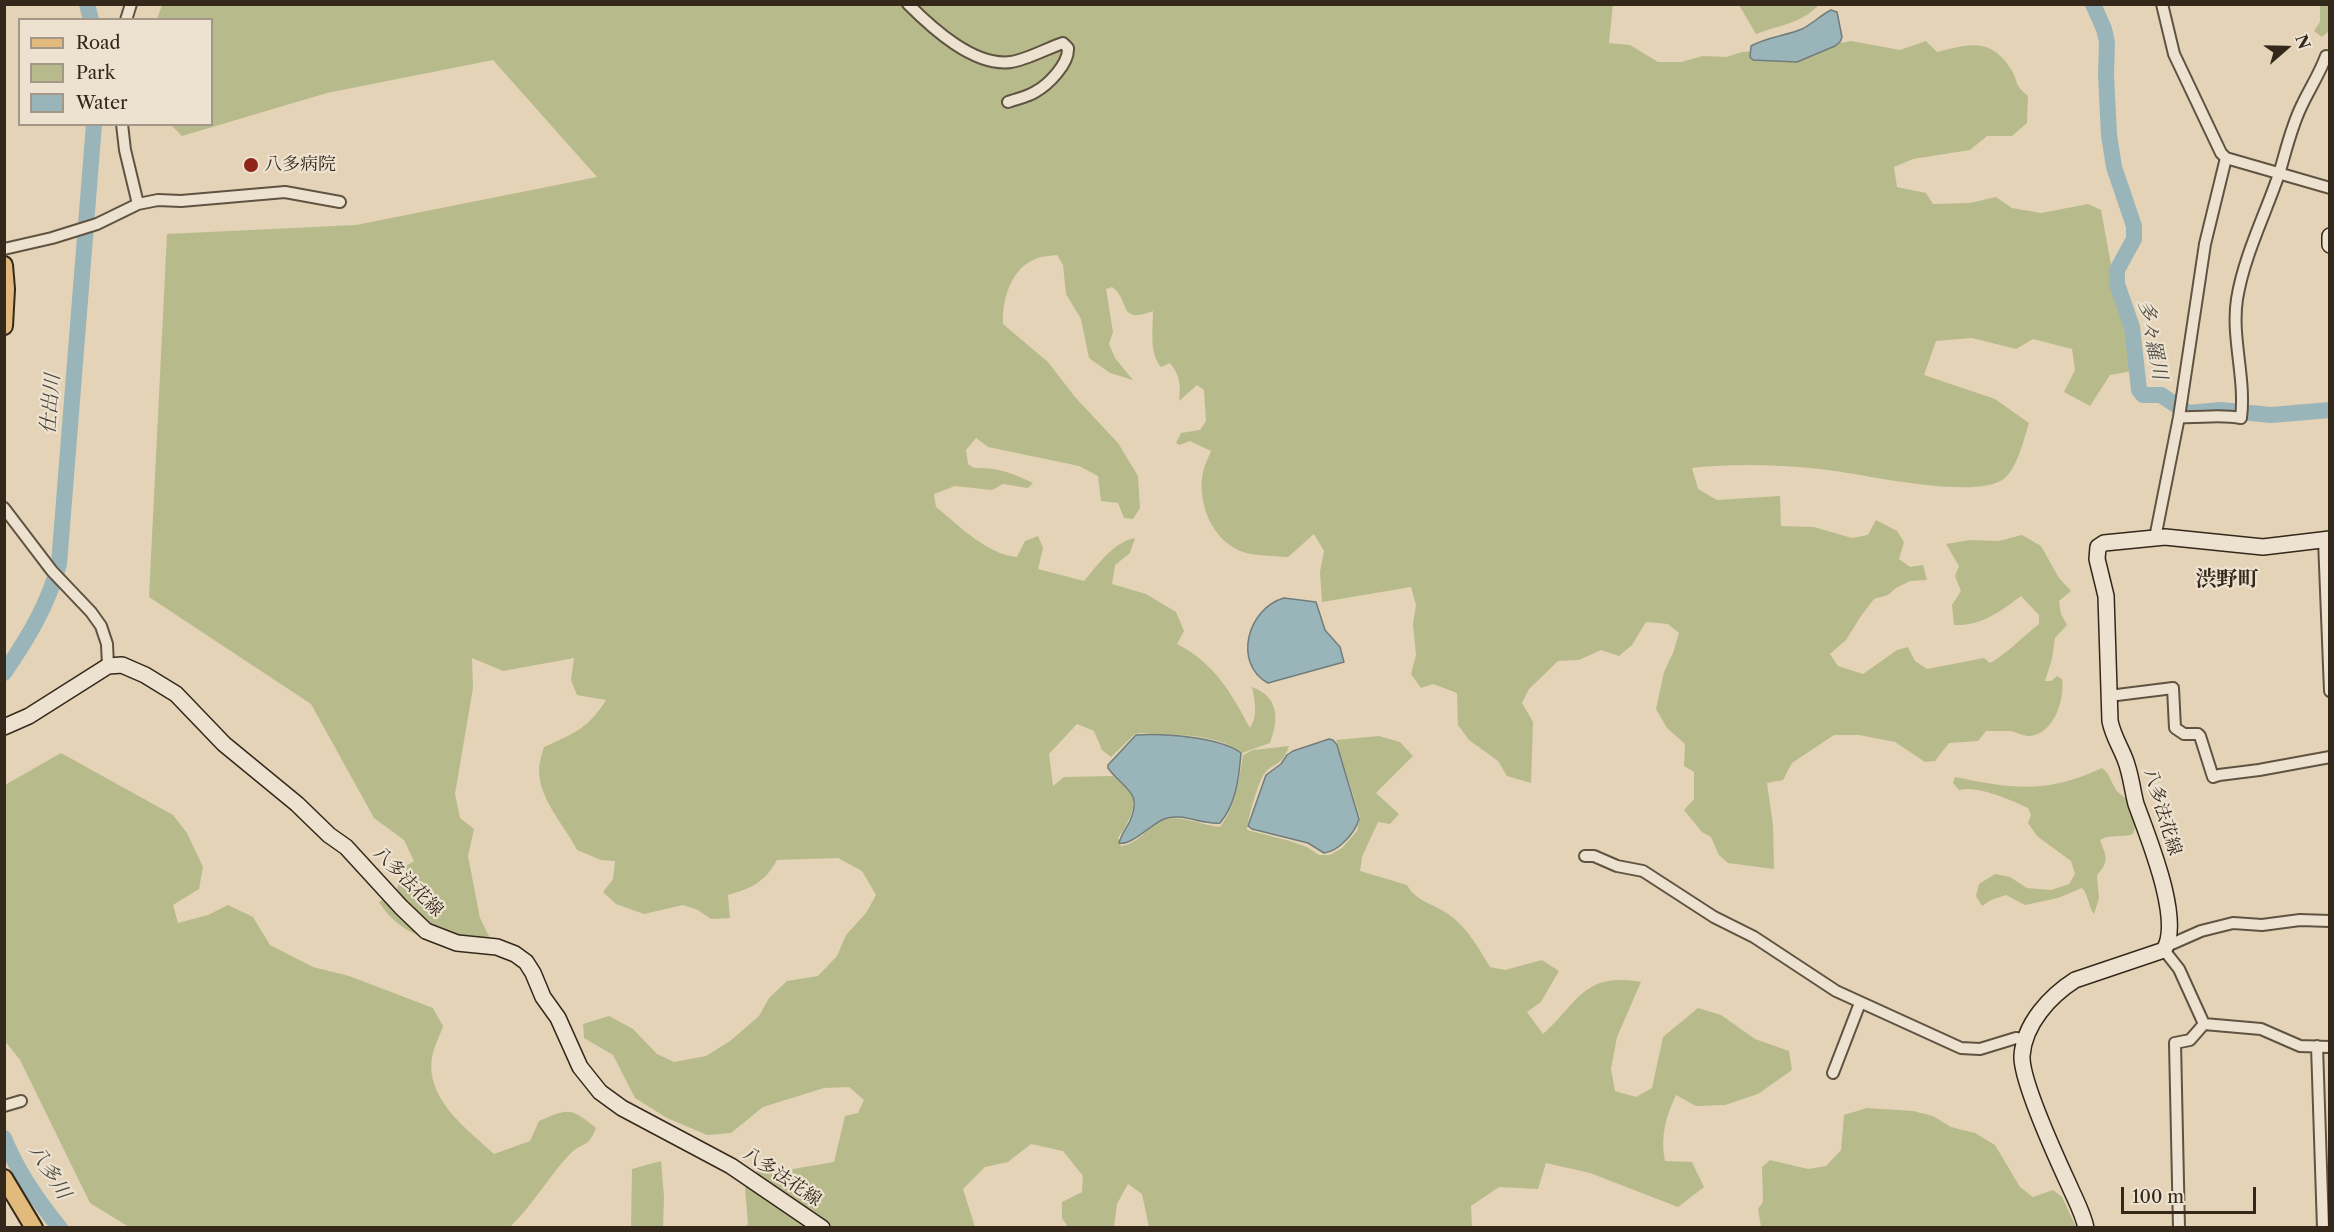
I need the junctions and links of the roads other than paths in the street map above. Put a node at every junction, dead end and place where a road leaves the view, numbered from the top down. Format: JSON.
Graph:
{"nodes":[{"id":1,"x":908,"y":4,"type":"edge"},
{"id":2,"x":2162,"y":4,"type":"edge"},
{"id":3,"x":2326,"y":56,"type":"dead end"},
{"id":4,"x":1008,"y":102,"type":"dead end"},
{"id":5,"x":122,"y":126,"type":"edge"},
{"id":6,"x":2226,"y":158,"type":"junction"},
{"id":7,"x":2279,"y":173,"type":"junction"},
{"id":8,"x":2330,"y":188,"type":"edge"},
{"id":9,"x":339,"y":202,"type":"dead end"},
{"id":10,"x":138,"y":204,"type":"junction"},
{"id":11,"x":2330,"y":236,"type":"edge"},
{"id":12,"x":2330,"y":245,"type":"edge"},
{"id":13,"x":4,"y":249,"type":"edge"},
{"id":14,"x":4,"y":265,"type":"edge"},
{"id":15,"x":4,"y":326,"type":"edge"},
{"id":16,"x":2180,"y":411,"type":"junction"},
{"id":17,"x":4,"y":508,"type":"edge"},
{"id":18,"x":2155,"y":538,"type":"junction"},
{"id":19,"x":2327,"y":540,"type":"edge"},
{"id":20,"x":108,"y":666,"type":"junction"},
{"id":21,"x":2330,"y":692,"type":"edge"},
{"id":22,"x":2109,"y":696,"type":"junction"},
{"id":23,"x":4,"y":727,"type":"edge"},
{"id":24,"x":2330,"y":758,"type":"edge"},
{"id":25,"x":1585,"y":856,"type":"dead end"},
{"id":26,"x":2330,"y":921,"type":"edge"},
{"id":27,"x":2166,"y":948,"type":"junction"},
{"id":28,"x":1860,"y":1003,"type":"junction"},
{"id":29,"x":2204,"y":1024,"type":"junction"},
{"id":30,"x":2024,"y":1039,"type":"junction"},
{"id":31,"x":2317,"y":1046,"type":"junction"},
{"id":32,"x":2330,"y":1047,"type":"edge"},
{"id":33,"x":1833,"y":1073,"type":"dead end"},
{"id":34,"x":21,"y":1101,"type":"dead end"},
{"id":35,"x":4,"y":1106,"type":"edge"},
{"id":36,"x":4,"y":1178,"type":"edge"},
{"id":37,"x":34,"y":1227,"type":"edge"},
{"id":38,"x":822,"y":1227,"type":"edge"},
{"id":39,"x":2086,"y":1227,"type":"edge"},
{"id":40,"x":2179,"y":1227,"type":"edge"},
{"id":41,"x":2323,"y":1227,"type":"edge"}],
"edges":[{"from":1,"to":4,"type":"street"},
{"from":2,"to":6,"type":"street"},
{"from":3,"to":7,"type":"street"},
{"from":5,"to":10,"type":"street"},
{"from":6,"to":7,"type":"street"},
{"from":6,"to":16,"type":"street"},
{"from":7,"to":8,"type":"street"},
{"from":7,"to":16,"type":"street"},
{"from":9,"to":10,"type":"street"},
{"from":10,"to":13,"type":"street"},
{"from":11,"to":12,"type":"main road"},
{"from":14,"to":15,"type":"main road"},
{"from":16,"to":18,"type":"street"},
{"from":17,"to":20,"type":"street"},
{"from":18,"to":19,"type":"main road","name":"八多法花線"},
{"from":18,"to":22,"type":"main road","name":"八多法花線"},
{"from":19,"to":21,"type":"street"},
{"from":20,"to":23,"type":"main road"},
{"from":20,"to":38,"type":"main road","name":"八多法花線"},
{"from":22,"to":24,"type":"street"},
{"from":22,"to":27,"type":"main road","name":"八多法花線"},
{"from":25,"to":28,"type":"street"},
{"from":26,"to":27,"type":"street"},
{"from":27,"to":29,"type":"street"},
{"from":27,"to":30,"type":"main road"},
{"from":28,"to":30,"type":"street"},
{"from":28,"to":33,"type":"street"},
{"from":29,"to":31,"type":"street"},
{"from":29,"to":40,"type":"street"},
{"from":30,"to":39,"type":"main road"},
{"from":31,"to":32,"type":"street"},
{"from":31,"to":41,"type":"street"},
{"from":34,"to":35,"type":"street"},
{"from":36,"to":37,"type":"main road"}]}
